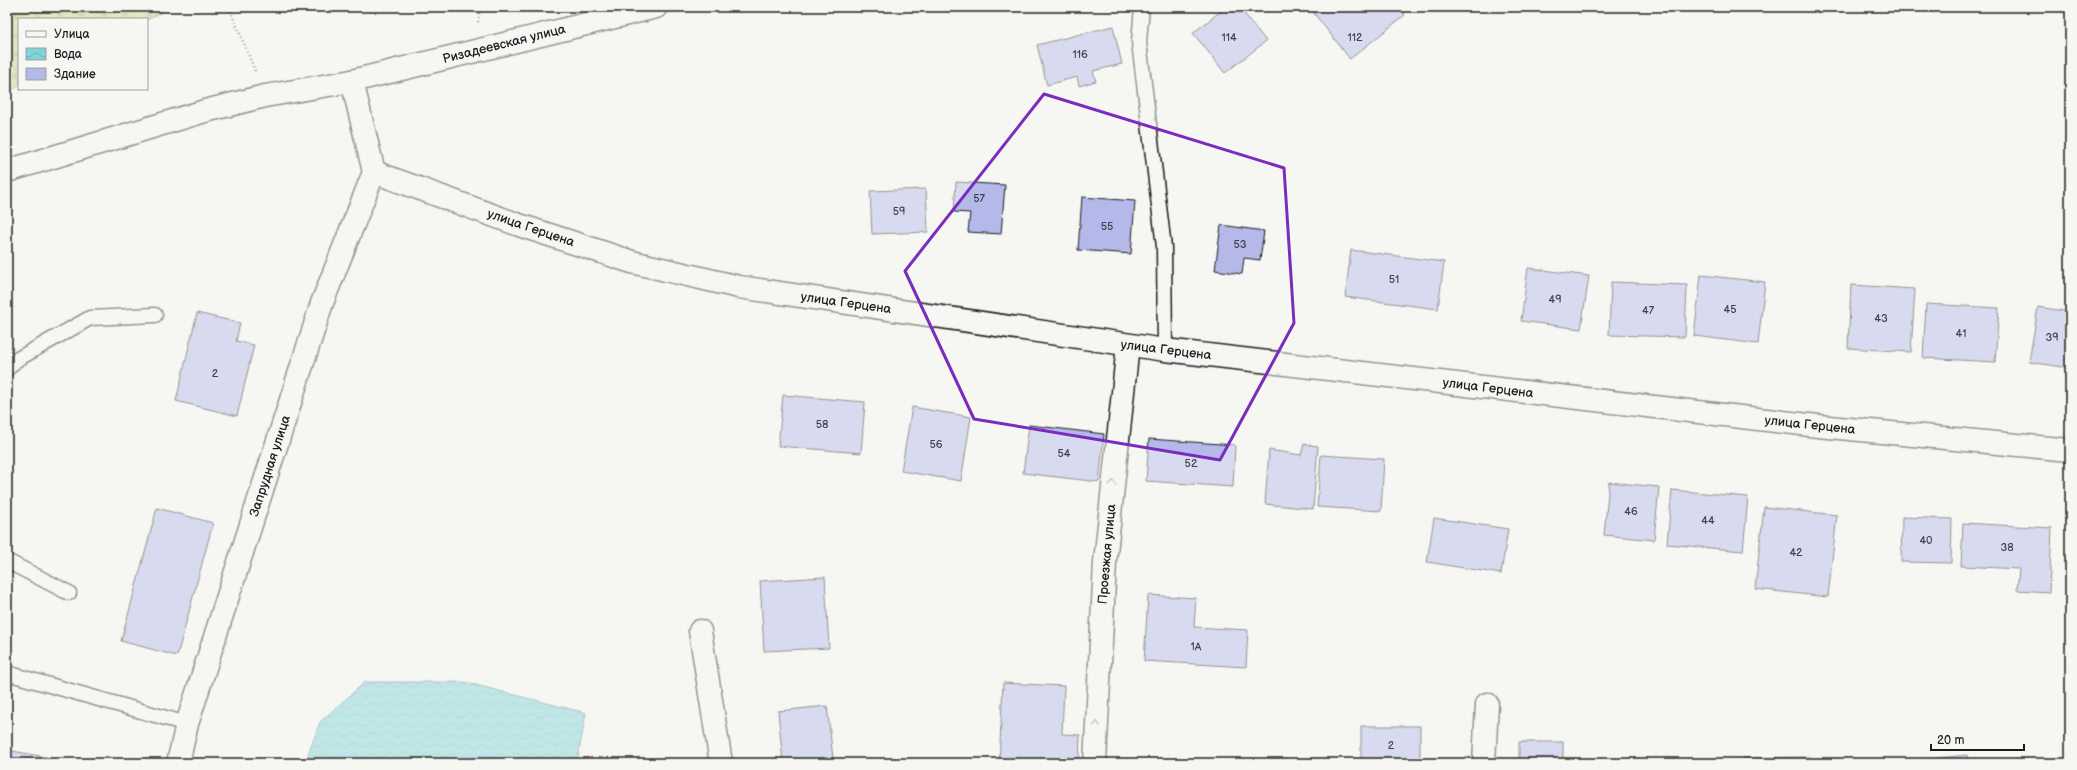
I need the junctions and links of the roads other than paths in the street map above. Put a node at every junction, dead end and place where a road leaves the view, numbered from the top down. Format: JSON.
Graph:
{"nodes":[{"id":1,"x":656,"y":7,"type":"edge"},
{"id":2,"x":1142,"y":7,"type":"edge"},
{"id":3,"x":352,"y":81,"type":"junction"},
{"id":4,"x":7,"y":171,"type":"edge"},
{"id":5,"x":374,"y":172,"type":"junction"},
{"id":6,"x":155,"y":315,"type":"dead end"},
{"id":7,"x":1128,"y":345,"type":"junction"},
{"id":8,"x":1164,"y":350,"type":"junction"},
{"id":9,"x":7,"y":369,"type":"edge"},
{"id":10,"x":2070,"y":450,"type":"edge"},
{"id":11,"x":7,"y":561,"type":"edge"},
{"id":12,"x":69,"y":593,"type":"dead end"},
{"id":13,"x":700,"y":631,"type":"dead end"},
{"id":14,"x":7,"y":674,"type":"edge"},
{"id":15,"x":1487,"y":704,"type":"dead end"},
{"id":16,"x":187,"y":724,"type":"junction"},
{"id":17,"x":178,"y":763,"type":"edge"},
{"id":18,"x":721,"y":763,"type":"edge"},
{"id":19,"x":1095,"y":763,"type":"edge"},
{"id":20,"x":1484,"y":763,"type":"edge"}],
"edges":[{"from":1,"to":3,"type":"street","name":"Ризадеевская улица"},
{"from":2,"to":8,"type":"lane"},
{"from":3,"to":4,"type":"street","name":"Ризадеевская улица"},
{"from":3,"to":5,"type":"street"},
{"from":5,"to":7,"type":"street","name":"улица Герцена"},
{"from":5,"to":16,"type":"street","name":"Запрудная улица"},
{"from":6,"to":9,"type":"lane"},
{"from":7,"to":8,"type":"street","name":"улица Герцена"},
{"from":19,"to":7,"type":"street","name":"Проезжая улица","one_way":true},
{"from":8,"to":10,"type":"street","name":"улица Герцена"},
{"from":11,"to":12,"type":"lane"},
{"from":13,"to":18,"type":"street"},
{"from":14,"to":16,"type":"lane"},
{"from":15,"to":20,"type":"street"},
{"from":16,"to":17,"type":"street","name":"Запрудная улица"}]}
